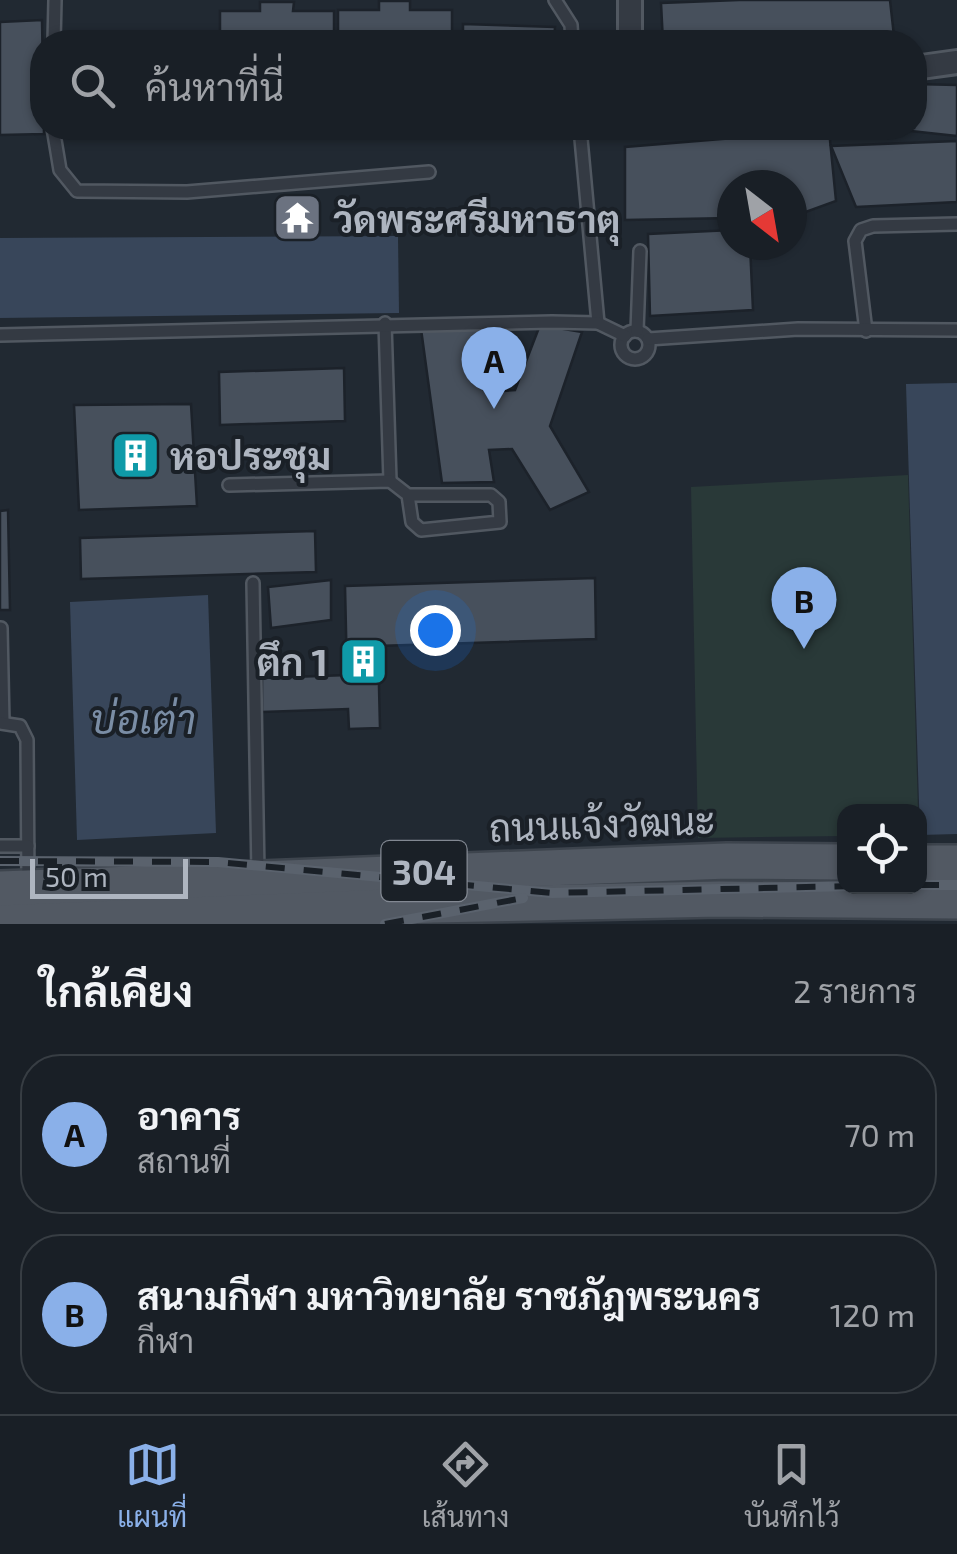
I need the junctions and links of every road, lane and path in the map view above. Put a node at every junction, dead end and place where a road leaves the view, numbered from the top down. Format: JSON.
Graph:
{"nodes":[{"id":1,"x":55,"y":0,"type":"edge"},
{"id":2,"x":555,"y":0,"type":"edge"},
{"id":3,"x":630,"y":0,"type":"edge"},
{"id":4,"x":54,"y":30,"type":"edge"},
{"id":5,"x":571,"y":30,"type":"edge"},
{"id":6,"x":630,"y":30,"type":"edge"},
{"id":7,"x":957,"y":62,"type":"edge"},
{"id":8,"x":927,"y":66,"type":"edge"},
{"id":9,"x":55,"y":140,"type":"edge"},
{"id":10,"x":581,"y":140,"type":"edge"},
{"id":11,"x":429,"y":172,"type":"dead end"},
{"id":12,"x":957,"y":224,"type":"edge"},
{"id":13,"x":640,"y":251,"type":"dead end"},
{"id":14,"x":385,"y":323,"type":"junction"},
{"id":15,"x":598,"y":323,"type":"junction"},
{"id":16,"x":866,"y":330,"type":"junction"},
{"id":17,"x":957,"y":330,"type":"edge"},
{"id":18,"x":631,"y":333,"type":"junction"},
{"id":19,"x":0,"y":335,"type":"edge"},
{"id":20,"x":648,"y":339,"type":"junction"},
{"id":21,"x":390,"y":481,"type":"junction"},
{"id":22,"x":229,"y":485,"type":"dead end"},
{"id":23,"x":408,"y":495,"type":"junction"},
{"id":24,"x":254,"y":583,"type":"dead end"},
{"id":25,"x":0,"y":628,"type":"edge"},
{"id":26,"x":2,"y":724,"type":"edge"},
{"id":27,"x":0,"y":846,"type":"edge"},
{"id":28,"x":28,"y":846,"type":"junction"},
{"id":29,"x":837,"y":862,"type":"edge"},
{"id":30,"x":927,"y":863,"type":"edge"},
{"id":31,"x":957,"y":863,"type":"edge"},
{"id":32,"x":258,"y":877,"type":"junction"},
{"id":33,"x":6,"y":895,"type":"edge"},
{"id":34,"x":957,"y":901,"type":"edge"}],
"edges":[{"from":1,"to":4,"type":"lane"},
{"from":2,"to":5,"type":"lane"},
{"from":3,"to":6,"type":"street"},
{"from":7,"to":8,"type":"street"},
{"from":9,"to":11,"type":"lane"},
{"from":10,"to":15,"type":"lane"},
{"from":12,"to":16,"type":"lane"},
{"from":13,"to":18,"type":"lane"},
{"from":14,"to":15,"type":"lane"},
{"from":14,"to":19,"type":"lane"},
{"from":14,"to":21,"type":"lane"},
{"from":15,"to":18,"type":"lane"},
{"from":16,"to":17,"type":"lane"},
{"from":16,"to":20,"type":"lane"},
{"from":18,"to":20,"type":"lane"},
{"from":18,"to":20,"type":"lane"},
{"from":21,"to":22,"type":"lane"},
{"from":21,"to":23,"type":"lane"},
{"from":23,"to":23,"type":"lane"},
{"from":24,"to":32,"type":"lane"},
{"from":25,"to":26,"type":"lane"},
{"from":26,"to":28,"type":"lane"},
{"from":27,"to":28,"type":"lane"},
{"from":28,"to":33,"type":"lane"},
{"from":29,"to":32,"type":"main road","name":"ถนนแจ้งวัฒนะ","number":"304"},
{"from":30,"to":31,"type":"main road"},
{"from":32,"to":33,"type":"main road","name":"ถนนแจ้งวัฒนะ","number":"304"},
{"from":33,"to":34,"type":"main road","number":"304"}]}
